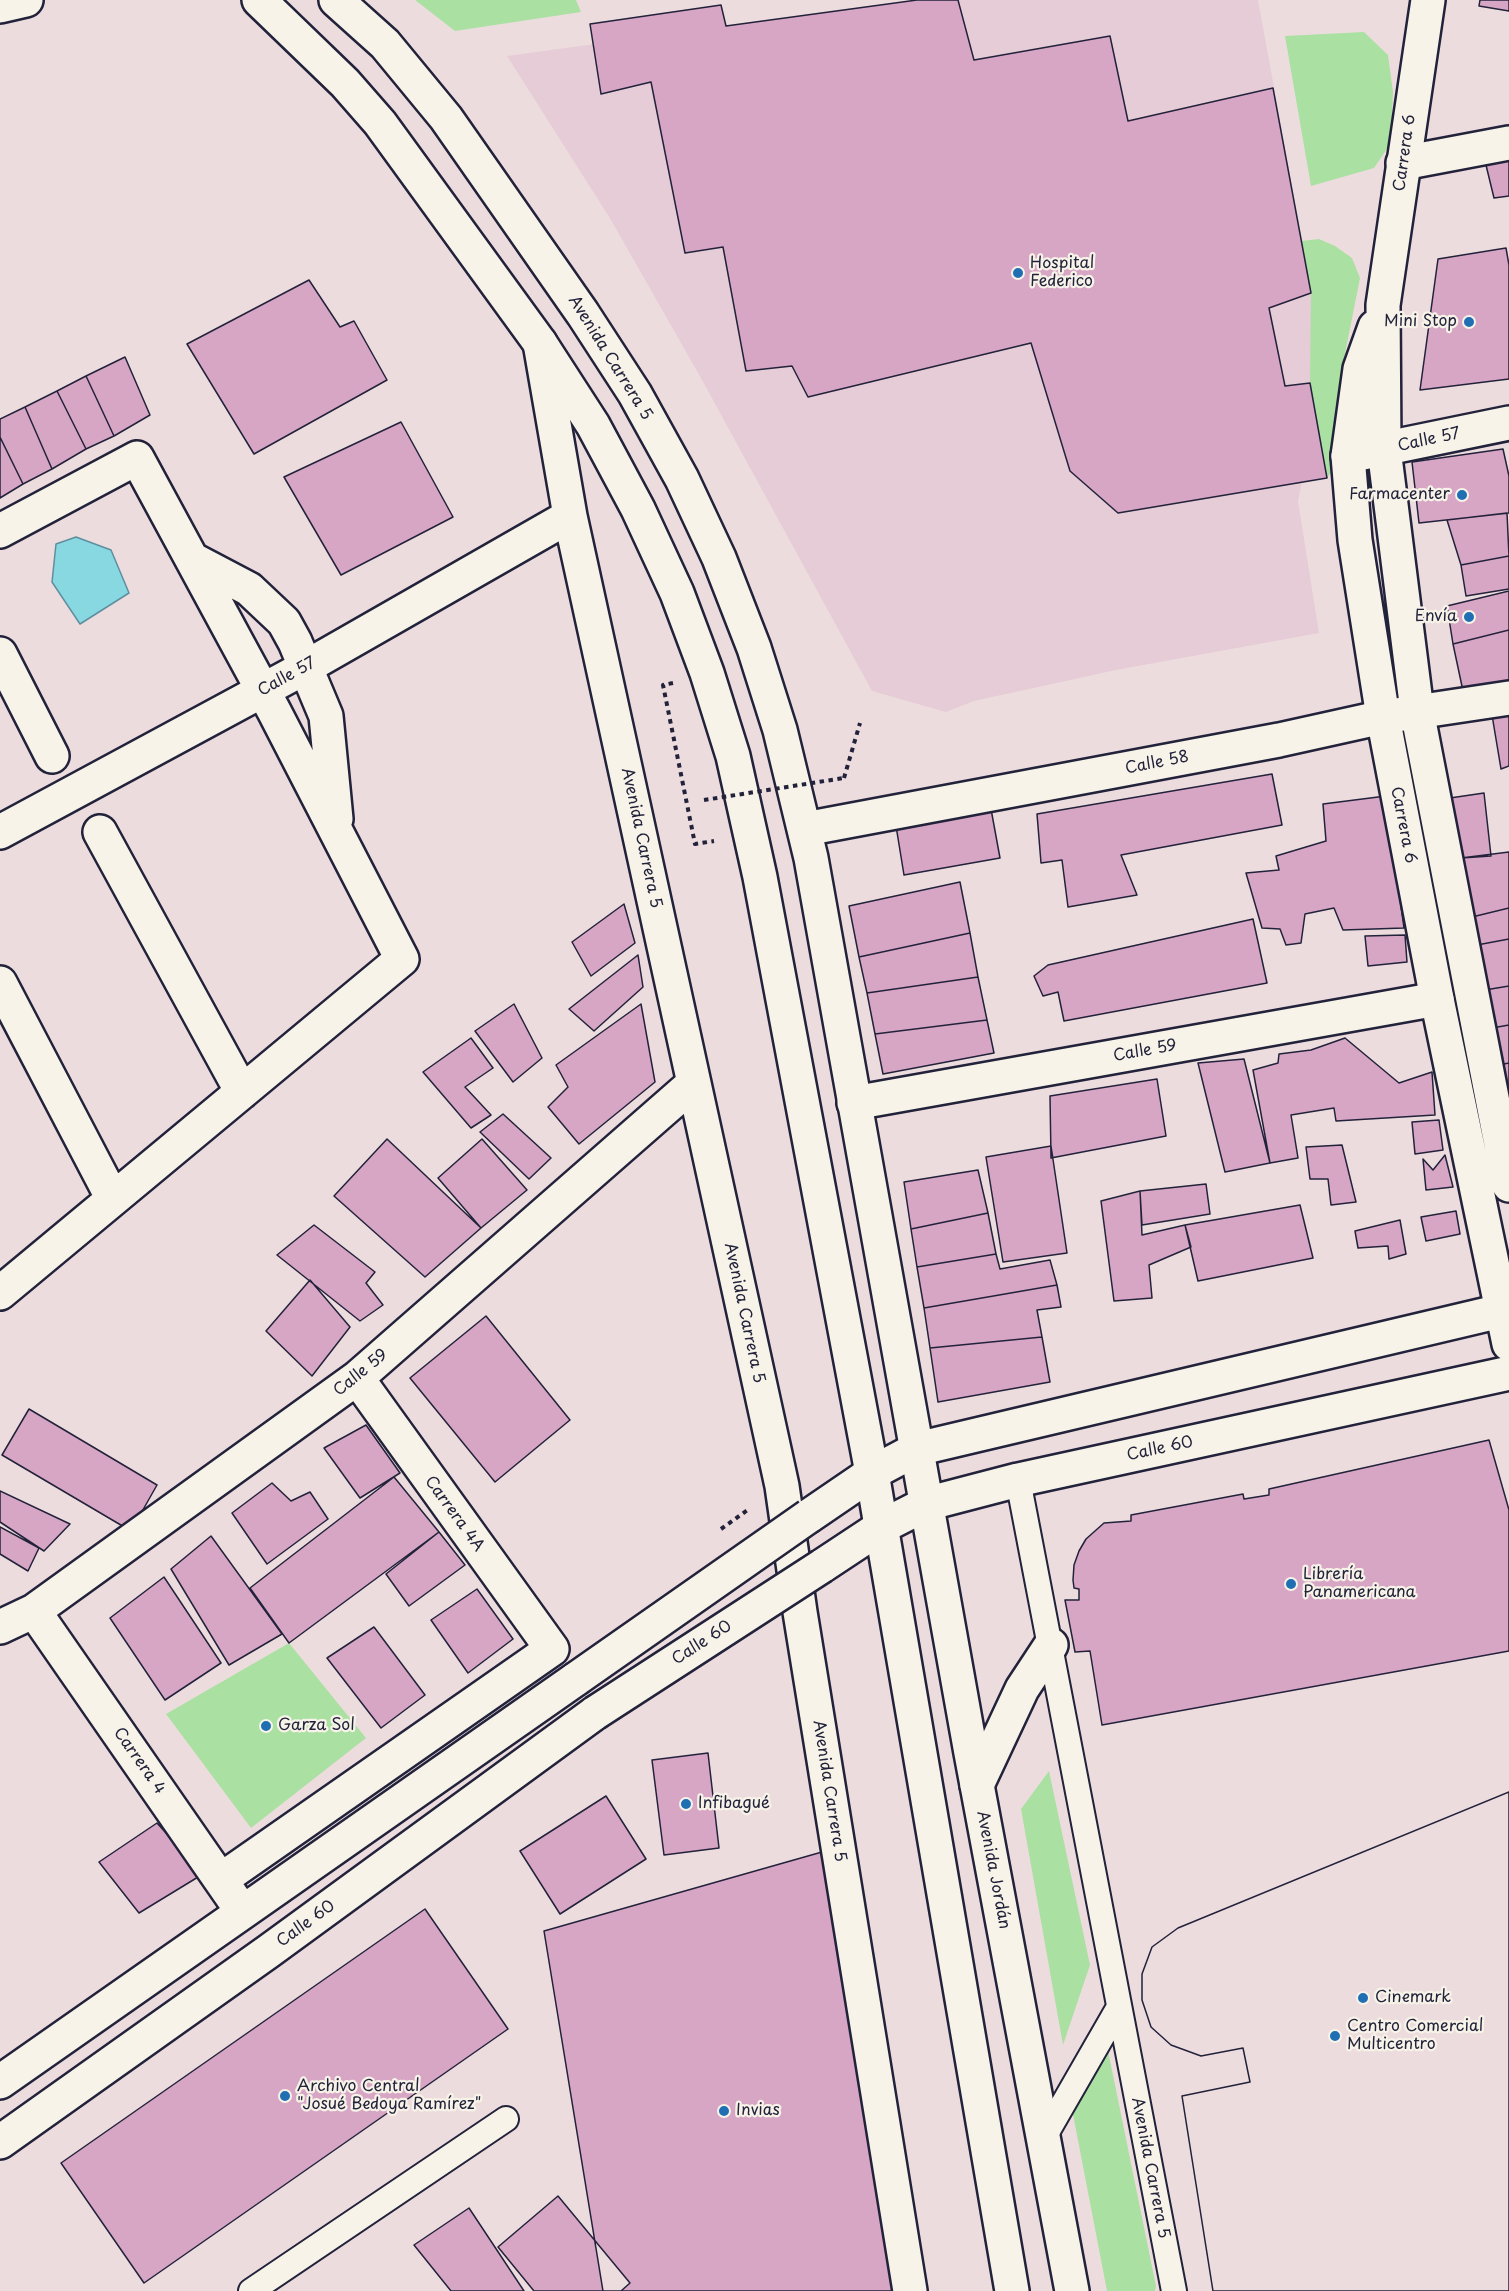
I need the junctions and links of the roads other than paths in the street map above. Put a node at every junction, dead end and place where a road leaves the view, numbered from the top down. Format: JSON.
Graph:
{"nodes":[{"id":1,"x":26,"y":0,"type":"edge"},
{"id":2,"x":253,"y":0,"type":"edge"},
{"id":3,"x":336,"y":0,"type":"edge"},
{"id":4,"x":1428,"y":0,"type":"edge"},
{"id":5,"x":0,"y":6,"type":"edge"},
{"id":6,"x":1509,"y":143,"type":"edge"},
{"id":7,"x":1403,"y":163,"type":"junction"},
{"id":8,"x":1383,"y":305,"type":"junction"},
{"id":9,"x":540,"y":342,"type":"junction"},
{"id":10,"x":1509,"y":423,"type":"edge"},
{"id":11,"x":1384,"y":449,"type":"junction"},
{"id":12,"x":1348,"y":456,"type":"junction"},
{"id":13,"x":570,"y":516,"type":"junction"},
{"id":14,"x":0,"y":531,"type":"edge"},
{"id":15,"x":192,"y":559,"type":"junction"},
{"id":16,"x":0,"y":654,"type":"edge"},
{"id":17,"x":306,"y":667,"type":"junction"},
{"id":18,"x":263,"y":691,"type":"junction"},
{"id":19,"x":1509,"y":698,"type":"edge"},
{"id":20,"x":1417,"y":711,"type":"junction"},
{"id":21,"x":1383,"y":717,"type":"junction"},
{"id":22,"x":52,"y":756,"type":"dead end"},
{"id":23,"x":805,"y":829,"type":"junction"},
{"id":24,"x":0,"y":832,"type":"edge"},
{"id":25,"x":100,"y":832,"type":"dead end"},
{"id":26,"x":338,"y":837,"type":"junction"},
{"id":27,"x":0,"y":983,"type":"edge"},
{"id":28,"x":1437,"y":999,"type":"junction"},
{"id":29,"x":694,"y":1083,"type":"junction"},
{"id":30,"x":242,"y":1092,"type":"junction"},
{"id":31,"x":854,"y":1103,"type":"junction"},
{"id":32,"x":1509,"y":1185,"type":"edge"},
{"id":33,"x":113,"y":1199,"type":"junction"},
{"id":34,"x":0,"y":1293,"type":"edge"},
{"id":35,"x":1505,"y":1310,"type":"edge"},
{"id":36,"x":1509,"y":1344,"type":"edge"},
{"id":37,"x":1509,"y":1373,"type":"edge"},
{"id":38,"x":357,"y":1378,"type":"junction"},
{"id":39,"x":917,"y":1449,"type":"junction"},
{"id":40,"x":872,"y":1473,"type":"junction"},
{"id":41,"x":1018,"y":1480,"type":"junction"},
{"id":42,"x":926,"y":1504,"type":"junction"},
{"id":43,"x":881,"y":1527,"type":"junction"},
{"id":44,"x":34,"y":1611,"type":"junction"},
{"id":45,"x":0,"y":1627,"type":"edge"},
{"id":46,"x":1051,"y":1645,"type":"junction"},
{"id":47,"x":977,"y":1785,"type":"junction"},
{"id":48,"x":222,"y":1880,"type":"junction"},
{"id":49,"x":242,"y":1913,"type":"junction"},
{"id":50,"x":1119,"y":2007,"type":"junction"},
{"id":51,"x":0,"y":2082,"type":"edge"},
{"id":52,"x":506,"y":2119,"type":"dead end"},
{"id":53,"x":1042,"y":2139,"type":"junction"},
{"id":54,"x":0,"y":2142,"type":"edge"},
{"id":55,"x":251,"y":2291,"type":"edge"},
{"id":56,"x":910,"y":2291,"type":"edge"},
{"id":57,"x":1012,"y":2291,"type":"edge"},
{"id":58,"x":1072,"y":2291,"type":"edge"},
{"id":59,"x":1174,"y":2291,"type":"edge"}],
"edges":[{"from":1,"to":5,"type":"street"},
{"from":2,"to":9,"type":"street","name":"Avenida Carrera 5"},
{"from":3,"to":23,"type":"street","name":"Avenida Carrera 5"},
{"from":4,"to":7,"type":"street","name":"Carrera 6"},
{"from":6,"to":7,"type":"street"},
{"from":7,"to":8,"type":"street","name":"Carrera 6"},
{"from":8,"to":11,"type":"street","name":"Carrera 6"},
{"from":8,"to":12,"type":"street","name":"Carrera 6"},
{"from":9,"to":13,"type":"street","name":"Avenida Carrera 5"},
{"from":9,"to":40,"type":"street","name":"Avenida Carrera 5"},
{"from":10,"to":11,"type":"street","name":"Calle 57"},
{"from":11,"to":12,"type":"street","name":"Calle 57"},
{"from":11,"to":20,"type":"street","name":"Carrera 6"},
{"from":12,"to":21,"type":"street","name":"Carrera 6"},
{"from":13,"to":17,"type":"street","name":"Calle 57"},
{"from":13,"to":29,"type":"street","name":"Avenida Carrera 5"},
{"from":14,"to":15,"type":"street"},
{"from":15,"to":17,"type":"street"},
{"from":15,"to":18,"type":"street"},
{"from":16,"to":22,"type":"street"},
{"from":17,"to":18,"type":"street","name":"Calle 57"},
{"from":17,"to":26,"type":"street"},
{"from":18,"to":24,"type":"street","name":"Calle 57"},
{"from":18,"to":26,"type":"street"},
{"from":19,"to":20,"type":"street","name":"Calle 58"},
{"from":20,"to":21,"type":"street","name":"Calle 58"},
{"from":20,"to":32,"type":"street","name":"Carrera 6"},
{"from":21,"to":23,"type":"street","name":"Calle 58"},
{"from":21,"to":28,"type":"street","name":"Carrera 6"},
{"from":23,"to":31,"type":"street","name":"Avenida Carrera 5"},
{"from":25,"to":30,"type":"street"},
{"from":26,"to":30,"type":"street"},
{"from":27,"to":33,"type":"street"},
{"from":28,"to":31,"type":"street","name":"Calle 59"},
{"from":28,"to":35,"type":"street","name":"Carrera 6"},
{"from":29,"to":38,"type":"street","name":"Calle 59"},
{"from":29,"to":56,"type":"street","name":"Avenida Carrera 5"},
{"from":30,"to":33,"type":"street"},
{"from":31,"to":39,"type":"street","name":"Avenida Carrera 5"},
{"from":33,"to":34,"type":"street"},
{"from":35,"to":36,"type":"street","name":"Carrera 6"},
{"from":35,"to":39,"type":"street"},
{"from":37,"to":41,"type":"street","name":"Calle 60"},
{"from":38,"to":44,"type":"street","name":"Calle 59"},
{"from":38,"to":48,"type":"street","name":"Carrera 4A"},
{"from":39,"to":40,"type":"street"},
{"from":39,"to":42,"type":"street","name":"Avenida Jordán"},
{"from":40,"to":43,"type":"street"},
{"from":40,"to":49,"type":"street","bridge":true},
{"from":41,"to":42,"type":"street","name":"Calle 60"},
{"from":41,"to":46,"type":"lane","name":"Avenida Carrera 5"},
{"from":42,"to":43,"type":"street","name":"Calle 60"},
{"from":42,"to":47,"type":"street","name":"Avenida Jordán"},
{"from":43,"to":54,"type":"street","name":"Calle 60","bridge":true},
{"from":43,"to":57,"type":"street"},
{"from":44,"to":45,"type":"street","name":"Calle 59"},
{"from":44,"to":48,"type":"street","name":"Carrera 4"},
{"from":46,"to":47,"type":"street"},
{"from":46,"to":50,"type":"lane","name":"Avenida Carrera 5"},
{"from":47,"to":53,"type":"street","name":"Avenida Jordán"},
{"from":48,"to":49,"type":"street","name":"Carrera 4"},
{"from":49,"to":51,"type":"street"},
{"from":50,"to":53,"type":"lane"},
{"from":50,"to":59,"type":"lane","name":"Avenida Carrera 5"},
{"from":52,"to":55,"type":"lane"},
{"from":53,"to":58,"type":"street","name":"Avenida Jordán"}]}
